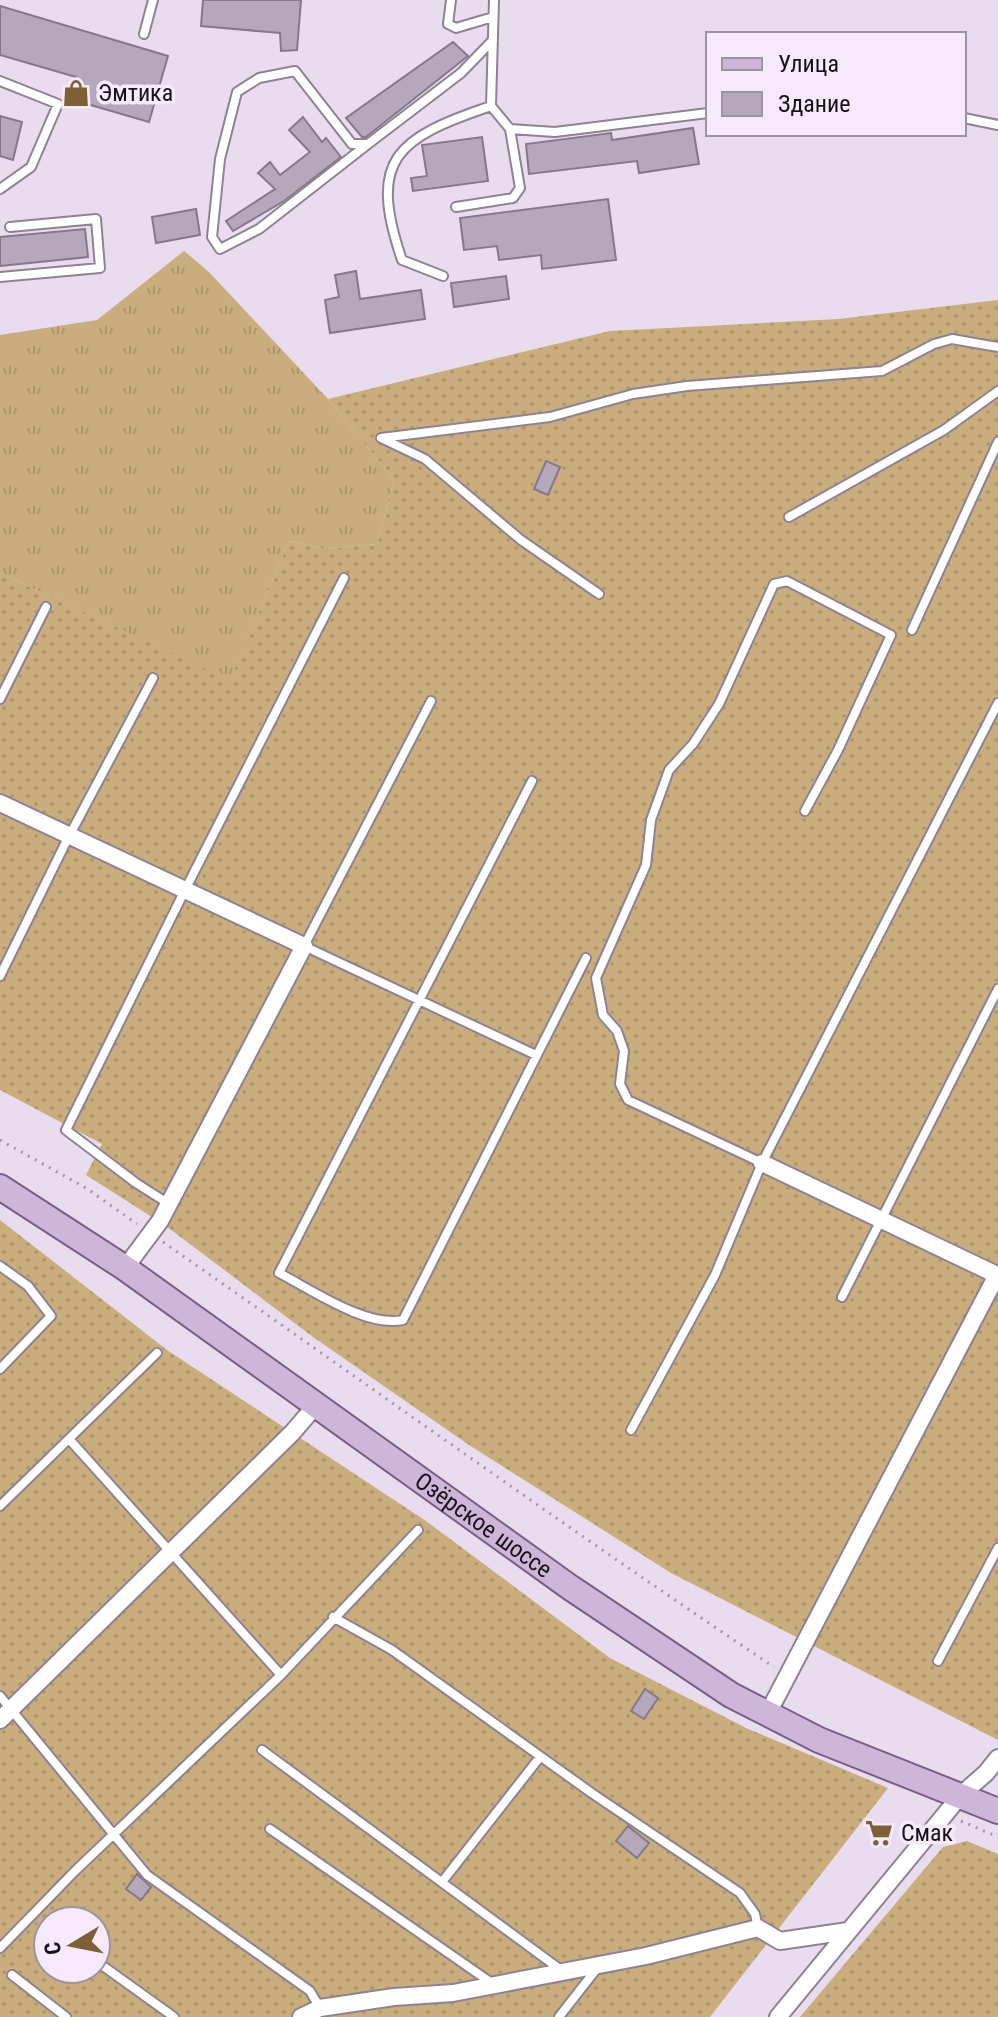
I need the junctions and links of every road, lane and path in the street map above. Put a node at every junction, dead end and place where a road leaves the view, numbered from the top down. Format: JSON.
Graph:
{"nodes":[{"id":1,"x":153,"y":0,"type":"edge"},
{"id":2,"x":451,"y":0,"type":"edge"},
{"id":3,"x":494,"y":0,"type":"edge"},
{"id":4,"x":493,"y":17,"type":"junction"},
{"id":5,"x":144,"y":34,"type":"dead end"},
{"id":6,"x":493,"y":40,"type":"junction"},
{"id":7,"x":0,"y":81,"type":"edge"},
{"id":8,"x":491,"y":106,"type":"junction"},
{"id":9,"x":706,"y":113,"type":"edge"},
{"id":10,"x":966,"y":118,"type":"edge"},
{"id":11,"x":998,"y":125,"type":"edge"},
{"id":12,"x":510,"y":129,"type":"junction"},
{"id":13,"x":368,"y":144,"type":"junction"},
{"id":14,"x":0,"y":189,"type":"edge"},
{"id":15,"x":456,"y":207,"type":"dead end"},
{"id":16,"x":10,"y":227,"type":"dead end"},
{"id":17,"x":443,"y":276,"type":"dead end"},
{"id":18,"x":0,"y":277,"type":"edge"},
{"id":19,"x":998,"y":347,"type":"edge"},
{"id":20,"x":998,"y":391,"type":"edge"},
{"id":21,"x":998,"y":442,"type":"edge"},
{"id":22,"x":789,"y":517,"type":"dead end"},
{"id":23,"x":344,"y":578,"type":"dead end"},
{"id":24,"x":599,"y":594,"type":"dead end"},
{"id":25,"x":46,"y":607,"type":"dead end"},
{"id":26,"x":912,"y":630,"type":"dead end"},
{"id":27,"x":153,"y":678,"type":"dead end"},
{"id":28,"x":0,"y":699,"type":"edge"},
{"id":29,"x":431,"y":701,"type":"dead end"},
{"id":30,"x":998,"y":703,"type":"edge"},
{"id":31,"x":532,"y":781,"type":"dead end"},
{"id":32,"x":0,"y":803,"type":"edge"},
{"id":33,"x":805,"y":811,"type":"dead end"},
{"id":34,"x":70,"y":836,"type":"junction"},
{"id":35,"x":185,"y":890,"type":"junction"},
{"id":36,"x":304,"y":946,"type":"junction"},
{"id":37,"x":586,"y":958,"type":"dead end"},
{"id":38,"x":0,"y":976,"type":"edge"},
{"id":39,"x":998,"y":989,"type":"edge"},
{"id":40,"x":421,"y":1001,"type":"junction"},
{"id":41,"x":536,"y":1055,"type":"junction"},
{"id":42,"x":0,"y":1140,"type":"edge"},
{"id":43,"x":762,"y":1163,"type":"junction"},
{"id":44,"x":0,"y":1187,"type":"edge"},
{"id":45,"x":169,"y":1204,"type":"junction"},
{"id":46,"x":880,"y":1219,"type":"junction"},
{"id":47,"x":151,"y":1233,"type":"junction"},
{"id":48,"x":0,"y":1266,"type":"edge"},
{"id":49,"x":125,"y":1268,"type":"junction"},
{"id":50,"x":998,"y":1275,"type":"edge"},
{"id":51,"x":842,"y":1297,"type":"dead end"},
{"id":52,"x":157,"y":1353,"type":"dead end"},
{"id":53,"x":0,"y":1369,"type":"edge"},
{"id":54,"x":317,"y":1404,"type":"junction"},
{"id":55,"x":631,"y":1430,"type":"dead end"},
{"id":56,"x":69,"y":1439,"type":"junction"},
{"id":57,"x":0,"y":1506,"type":"edge"},
{"id":58,"x":418,"y":1530,"type":"dead end"},
{"id":59,"x":998,"y":1548,"type":"edge"},
{"id":60,"x":170,"y":1552,"type":"junction"},
{"id":61,"x":333,"y":1617,"type":"junction"},
{"id":62,"x":938,"y":1661,"type":"dead end"},
{"id":63,"x":281,"y":1675,"type":"junction"},
{"id":64,"x":788,"y":1676,"type":"junction"},
{"id":65,"x":0,"y":1696,"type":"edge"},
{"id":66,"x":768,"y":1713,"type":"junction"},
{"id":67,"x":6,"y":1715,"type":"edge"},
{"id":68,"x":262,"y":1750,"type":"dead end"},
{"id":69,"x":540,"y":1757,"type":"junction"},
{"id":70,"x":998,"y":1758,"type":"edge"},
{"id":71,"x":961,"y":1795,"type":"junction"},
{"id":72,"x":998,"y":1811,"type":"edge"},
{"id":73,"x":945,"y":1815,"type":"junction"},
{"id":74,"x":270,"y":1829,"type":"dead end"},
{"id":75,"x":115,"y":1833,"type":"junction"},
{"id":76,"x":998,"y":1837,"type":"edge"},
{"id":77,"x":442,"y":1882,"type":"junction"},
{"id":78,"x":758,"y":1928,"type":"junction"},
{"id":79,"x":848,"y":1931,"type":"junction"},
{"id":80,"x":0,"y":1948,"type":"edge"},
{"id":81,"x":601,"y":1964,"type":"junction"},
{"id":82,"x":563,"y":1971,"type":"junction"},
{"id":83,"x":112,"y":1972,"type":"edge"},
{"id":84,"x":12,"y":1975,"type":"dead end"},
{"id":85,"x":493,"y":1984,"type":"junction"},
{"id":86,"x":320,"y":2008,"type":"junction"},
{"id":87,"x":66,"y":2017,"type":"edge"},
{"id":88,"x":174,"y":2017,"type":"edge"},
{"id":89,"x":301,"y":2017,"type":"edge"},
{"id":90,"x":559,"y":2017,"type":"edge"},
{"id":91,"x":778,"y":2017,"type":"edge"}],
"edges":[{"from":1,"to":5,"type":"lane"},
{"from":2,"to":4,"type":"lane"},
{"from":3,"to":4,"type":"lane"},
{"from":4,"to":6,"type":"lane"},
{"from":6,"to":8,"type":"lane"},
{"from":6,"to":13,"type":"lane"},
{"from":7,"to":14,"type":"lane"},
{"from":8,"to":12,"type":"lane"},
{"from":8,"to":17,"type":"lane"},
{"from":9,"to":12,"type":"lane"},
{"from":10,"to":11,"type":"lane"},
{"from":12,"to":15,"type":"lane"},
{"from":13,"to":13,"type":"lane"},
{"from":16,"to":18,"type":"lane"},
{"from":19,"to":24,"type":"lane"},
{"from":20,"to":22,"type":"lane"},
{"from":21,"to":26,"type":"lane"},
{"from":23,"to":35,"type":"lane"},
{"from":25,"to":28,"type":"lane"},
{"from":27,"to":34,"type":"lane"},
{"from":29,"to":36,"type":"lane"},
{"from":30,"to":43,"type":"lane"},
{"from":31,"to":40,"type":"lane"},
{"from":32,"to":34,"type":"street"},
{"from":33,"to":43,"type":"lane"},
{"from":34,"to":35,"type":"street"},
{"from":34,"to":38,"type":"lane"},
{"from":35,"to":36,"type":"street"},
{"from":35,"to":45,"type":"lane"},
{"from":36,"to":40,"type":"lane"},
{"from":36,"to":45,"type":"street"},
{"from":37,"to":41,"type":"lane"},
{"from":39,"to":46,"type":"lane"},
{"from":40,"to":41,"type":"lane"},
{"from":40,"to":41,"type":"lane"},
{"from":42,"to":47,"type":"path"},
{"from":43,"to":46,"type":"street"},
{"from":43,"to":55,"type":"lane"},
{"from":44,"to":49,"type":"main road","name":"Озёрское шоссе"},
{"from":45,"to":47,"type":"street"},
{"from":46,"to":50,"type":"street"},
{"from":46,"to":51,"type":"lane"},
{"from":47,"to":49,"type":"street"},
{"from":47,"to":64,"type":"path"},
{"from":48,"to":53,"type":"lane"},
{"from":49,"to":54,"type":"main road","name":"Озёрское шоссе"},
{"from":50,"to":64,"type":"street"},
{"from":52,"to":56,"type":"lane"},
{"from":54,"to":60,"type":"street"},
{"from":54,"to":66,"type":"main road","name":"Озёрское шоссе"},
{"from":56,"to":57,"type":"lane"},
{"from":56,"to":60,"type":"lane"},
{"from":58,"to":61,"type":"lane"},
{"from":59,"to":62,"type":"lane"},
{"from":60,"to":63,"type":"lane"},
{"from":60,"to":67,"type":"street"},
{"from":61,"to":63,"type":"lane"},
{"from":61,"to":69,"type":"lane"},
{"from":63,"to":75,"type":"lane"},
{"from":64,"to":66,"type":"street"},
{"from":65,"to":67,"type":"lane"},
{"from":66,"to":71,"type":"main road","name":"Озёрское шоссе"},
{"from":67,"to":75,"type":"lane"},
{"from":68,"to":77,"type":"lane"},
{"from":69,"to":77,"type":"lane"},
{"from":69,"to":78,"type":"lane"},
{"from":70,"to":71,"type":"street"},
{"from":71,"to":72,"type":"main road","name":"Озёрское шоссе"},
{"from":71,"to":73,"type":"street"},
{"from":73,"to":76,"type":"path"},
{"from":73,"to":79,"type":"street"},
{"from":74,"to":85,"type":"lane"},
{"from":75,"to":80,"type":"lane"},
{"from":75,"to":86,"type":"lane"},
{"from":77,"to":82,"type":"lane"},
{"from":78,"to":79,"type":"street"},
{"from":78,"to":81,"type":"street"},
{"from":79,"to":91,"type":"street"},
{"from":81,"to":82,"type":"street"},
{"from":81,"to":90,"type":"lane"},
{"from":82,"to":85,"type":"street"},
{"from":83,"to":88,"type":"lane"},
{"from":84,"to":87,"type":"lane"},
{"from":85,"to":86,"type":"street"},
{"from":86,"to":89,"type":"street"}]}
